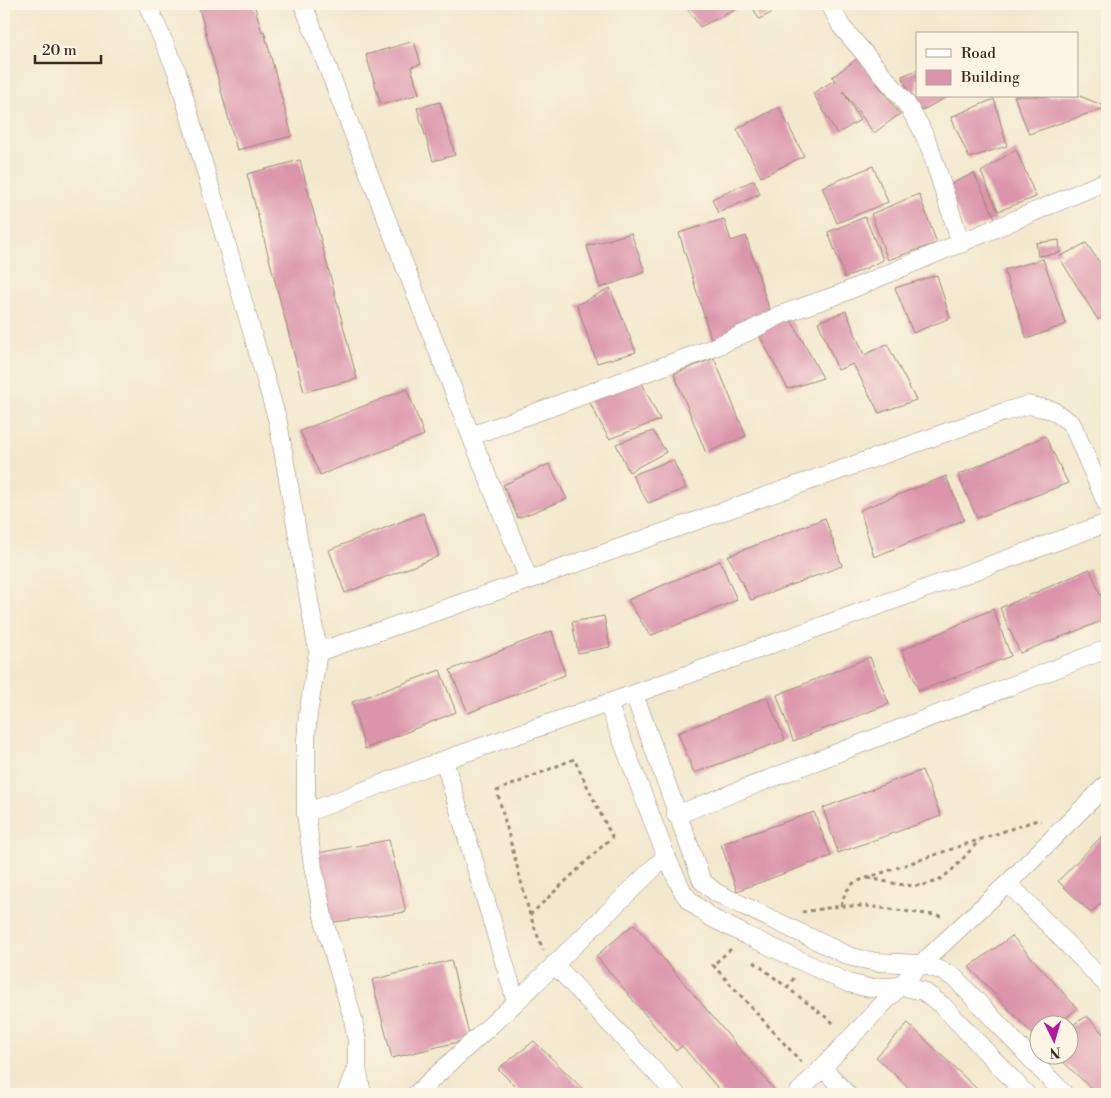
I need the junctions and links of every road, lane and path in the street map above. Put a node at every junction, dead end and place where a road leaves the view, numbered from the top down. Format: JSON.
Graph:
{"nodes":[{"id":1,"x":147,"y":4,"type":"edge"},
{"id":2,"x":302,"y":4,"type":"edge"},
{"id":3,"x":830,"y":4,"type":"edge"},
{"id":4,"x":1107,"y":181,"type":"edge"},
{"id":5,"x":961,"y":244,"type":"junction"},
{"id":6,"x":471,"y":436,"type":"junction"},
{"id":7,"x":1107,"y":505,"type":"edge"},
{"id":8,"x":1107,"y":523,"type":"edge"},
{"id":9,"x":529,"y":580,"type":"junction"},
{"id":10,"x":1107,"y":649,"type":"edge"},
{"id":11,"x":318,"y":652,"type":"junction"},
{"id":12,"x":634,"y":694,"type":"junction"},
{"id":13,"x":608,"y":703,"type":"junction"},
{"id":14,"x":444,"y":760,"type":"junction"},
{"id":15,"x":1107,"y":784,"type":"edge"},
{"id":16,"x":306,"y":813,"type":"junction"},
{"id":17,"x":676,"y":815,"type":"junction"},
{"id":18,"x":1042,"y":820,"type":"dead end"},
{"id":19,"x":982,"y":839,"type":"junction"},
{"id":20,"x":666,"y":856,"type":"junction"},
{"id":21,"x":868,"y":878,"type":"junction"},
{"id":22,"x":702,"y":881,"type":"junction"},
{"id":23,"x":1008,"y":883,"type":"junction"},
{"id":24,"x":683,"y":892,"type":"junction"},
{"id":25,"x":841,"y":906,"type":"junction"},
{"id":26,"x":530,"y":915,"type":"junction"},
{"id":27,"x":768,"y":918,"type":"junction"},
{"id":28,"x":968,"y":920,"type":"junction"},
{"id":29,"x":746,"y":935,"type":"junction"},
{"id":30,"x":748,"y":958,"type":"dead end"},
{"id":31,"x":554,"y":964,"type":"junction"},
{"id":32,"x":920,"y":964,"type":"junction"},
{"id":33,"x":1107,"y":985,"type":"edge"},
{"id":34,"x":900,"y":986,"type":"junction"},
{"id":35,"x":516,"y":1002,"type":"junction"},
{"id":36,"x":853,"y":1037,"type":"junction"},
{"id":37,"x":356,"y":1067,"type":"junction"},
{"id":38,"x":819,"y":1072,"type":"junction"},
{"id":39,"x":346,"y":1094,"type":"edge"},
{"id":40,"x":362,"y":1094,"type":"edge"},
{"id":41,"x":416,"y":1094,"type":"edge"},
{"id":42,"x":676,"y":1094,"type":"edge"},
{"id":43,"x":797,"y":1094,"type":"edge"},
{"id":44,"x":847,"y":1094,"type":"edge"},
{"id":45,"x":1026,"y":1094,"type":"edge"},
{"id":46,"x":1064,"y":1094,"type":"edge"}],
"edges":[{"from":1,"to":11,"type":"street"},
{"from":2,"to":6,"type":"street"},
{"from":3,"to":5,"type":"street"},
{"from":4,"to":5,"type":"street"},
{"from":5,"to":6,"type":"street"},
{"from":6,"to":9,"type":"street"},
{"from":7,"to":9,"type":"street"},
{"from":8,"to":12,"type":"street"},
{"from":9,"to":11,"type":"street"},
{"from":10,"to":17,"type":"street"},
{"from":11,"to":16,"type":"street"},
{"from":12,"to":13,"type":"street"},
{"from":12,"to":17,"type":"street"},
{"from":13,"to":14,"type":"street"},
{"from":13,"to":20,"type":"street"},
{"from":14,"to":16,"type":"street"},
{"from":14,"to":35,"type":"street"},
{"from":15,"to":23,"type":"street"},
{"from":16,"to":37,"type":"street"},
{"from":17,"to":22,"type":"street"},
{"from":18,"to":19,"type":"path"},
{"from":19,"to":21,"type":"path"},
{"from":19,"to":21,"type":"path"},
{"from":20,"to":24,"type":"street"},
{"from":20,"to":31,"type":"street"},
{"from":21,"to":25,"type":"path"},
{"from":22,"to":24,"type":"street"},
{"from":22,"to":27,"type":"street"},
{"from":23,"to":28,"type":"street"},
{"from":23,"to":33,"type":"street"},
{"from":24,"to":29,"type":"street"},
{"from":25,"to":27,"type":"path"},
{"from":25,"to":28,"type":"path"},
{"from":26,"to":26,"type":"path"},
{"from":26,"to":31,"type":"path"},
{"from":27,"to":32,"type":"street"},
{"from":28,"to":32,"type":"street"},
{"from":29,"to":34,"type":"street"},
{"from":29,"to":38,"type":"path"},
{"from":30,"to":36,"type":"path"},
{"from":31,"to":35,"type":"street"},
{"from":31,"to":42,"type":"street"},
{"from":32,"to":34,"type":"street"},
{"from":32,"to":46,"type":"street"},
{"from":34,"to":36,"type":"street"},
{"from":34,"to":45,"type":"street"},
{"from":35,"to":41,"type":"street"},
{"from":36,"to":38,"type":"street"},
{"from":37,"to":39,"type":"street"},
{"from":37,"to":40,"type":"street"},
{"from":38,"to":43,"type":"street"},
{"from":38,"to":44,"type":"street"}]}
